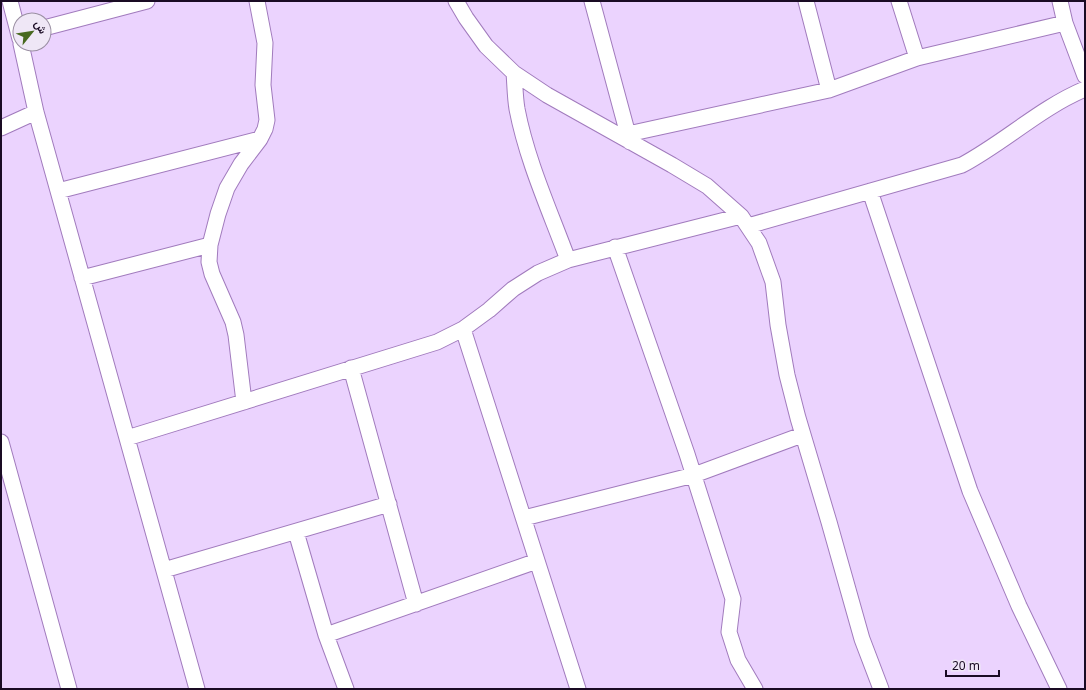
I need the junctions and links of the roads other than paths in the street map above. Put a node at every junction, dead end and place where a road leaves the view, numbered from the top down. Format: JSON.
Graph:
{"nodes":[{"id":1,"x":10,"y":1,"type":"edge"},
{"id":2,"x":147,"y":1,"type":"edge"},
{"id":3,"x":257,"y":1,"type":"edge"},
{"id":4,"x":456,"y":1,"type":"edge"},
{"id":5,"x":592,"y":1,"type":"edge"},
{"id":6,"x":806,"y":1,"type":"edge"},
{"id":7,"x":899,"y":1,"type":"edge"},
{"id":8,"x":1060,"y":1,"type":"edge"},
{"id":9,"x":13,"y":12,"type":"edge"},
{"id":10,"x":1065,"y":23,"type":"junction"},
{"id":11,"x":52,"y":26,"type":"edge"},
{"id":12,"x":23,"y":52,"type":"edge"},
{"id":13,"x":916,"y":58,"type":"junction"},
{"id":14,"x":514,"y":73,"type":"junction"},
{"id":15,"x":1085,"y":76,"type":"edge"},
{"id":16,"x":1085,"y":89,"type":"edge"},
{"id":17,"x":829,"y":90,"type":"junction"},
{"id":18,"x":36,"y":112,"type":"junction"},
{"id":19,"x":1,"y":128,"type":"edge"},
{"id":20,"x":629,"y":138,"type":"junction"},
{"id":21,"x":260,"y":139,"type":"junction"},
{"id":22,"x":58,"y":191,"type":"junction"},
{"id":23,"x":870,"y":191,"type":"junction"},
{"id":24,"x":744,"y":221,"type":"junction"},
{"id":25,"x":210,"y":245,"type":"junction"},
{"id":26,"x":615,"y":247,"type":"junction"},
{"id":27,"x":568,"y":260,"type":"junction"},
{"id":28,"x":82,"y":278,"type":"junction"},
{"id":29,"x":463,"y":329,"type":"junction"},
{"id":30,"x":352,"y":368,"type":"junction"},
{"id":31,"x":244,"y":402,"type":"junction"},
{"id":32,"x":802,"y":435,"type":"junction"},
{"id":33,"x":127,"y":438,"type":"junction"},
{"id":34,"x":1,"y":442,"type":"edge"},
{"id":35,"x":694,"y":475,"type":"junction"},
{"id":36,"x":389,"y":504,"type":"junction"},
{"id":37,"x":524,"y":518,"type":"junction"},
{"id":38,"x":296,"y":532,"type":"junction"},
{"id":39,"x":537,"y":561,"type":"junction"},
{"id":40,"x":164,"y":570,"type":"junction"},
{"id":41,"x":416,"y":604,"type":"junction"},
{"id":42,"x":326,"y":635,"type":"junction"},
{"id":43,"x":69,"y":689,"type":"edge"},
{"id":44,"x":197,"y":689,"type":"edge"},
{"id":45,"x":346,"y":689,"type":"edge"},
{"id":46,"x":578,"y":689,"type":"edge"},
{"id":47,"x":755,"y":689,"type":"edge"},
{"id":48,"x":881,"y":689,"type":"edge"},
{"id":49,"x":1059,"y":689,"type":"edge"}],
"edges":[{"from":1,"to":9,"type":"street"},
{"from":2,"to":11,"type":"street"},
{"from":3,"to":21,"type":"street"},
{"from":4,"to":14,"type":"street"},
{"from":5,"to":20,"type":"street"},
{"from":6,"to":17,"type":"street"},
{"from":7,"to":13,"type":"street"},
{"from":8,"to":10,"type":"street"},
{"from":10,"to":13,"type":"street"},
{"from":10,"to":15,"type":"street"},
{"from":12,"to":18,"type":"street"},
{"from":13,"to":17,"type":"street"},
{"from":14,"to":20,"type":"street"},
{"from":14,"to":27,"type":"street"},
{"from":16,"to":23,"type":"street"},
{"from":17,"to":20,"type":"street"},
{"from":18,"to":19,"type":"street"},
{"from":18,"to":22,"type":"street"},
{"from":20,"to":24,"type":"street"},
{"from":21,"to":22,"type":"street"},
{"from":21,"to":25,"type":"street"},
{"from":22,"to":28,"type":"street"},
{"from":23,"to":24,"type":"street"},
{"from":23,"to":49,"type":"street"},
{"from":24,"to":26,"type":"street"},
{"from":24,"to":32,"type":"street"},
{"from":25,"to":28,"type":"street"},
{"from":25,"to":31,"type":"street"},
{"from":26,"to":27,"type":"street"},
{"from":26,"to":35,"type":"street"},
{"from":27,"to":29,"type":"street"},
{"from":28,"to":33,"type":"street"},
{"from":29,"to":30,"type":"street"},
{"from":29,"to":37,"type":"street"},
{"from":30,"to":31,"type":"street"},
{"from":30,"to":36,"type":"street"},
{"from":31,"to":33,"type":"street"},
{"from":32,"to":35,"type":"street"},
{"from":32,"to":48,"type":"street"},
{"from":33,"to":40,"type":"street"},
{"from":34,"to":43,"type":"street"},
{"from":35,"to":37,"type":"street"},
{"from":35,"to":47,"type":"street"},
{"from":36,"to":38,"type":"street"},
{"from":36,"to":41,"type":"street"},
{"from":37,"to":39,"type":"street"},
{"from":38,"to":40,"type":"street"},
{"from":38,"to":42,"type":"street"},
{"from":39,"to":41,"type":"street"},
{"from":39,"to":46,"type":"street"},
{"from":40,"to":44,"type":"street"},
{"from":41,"to":42,"type":"street"},
{"from":42,"to":45,"type":"street"}]}
